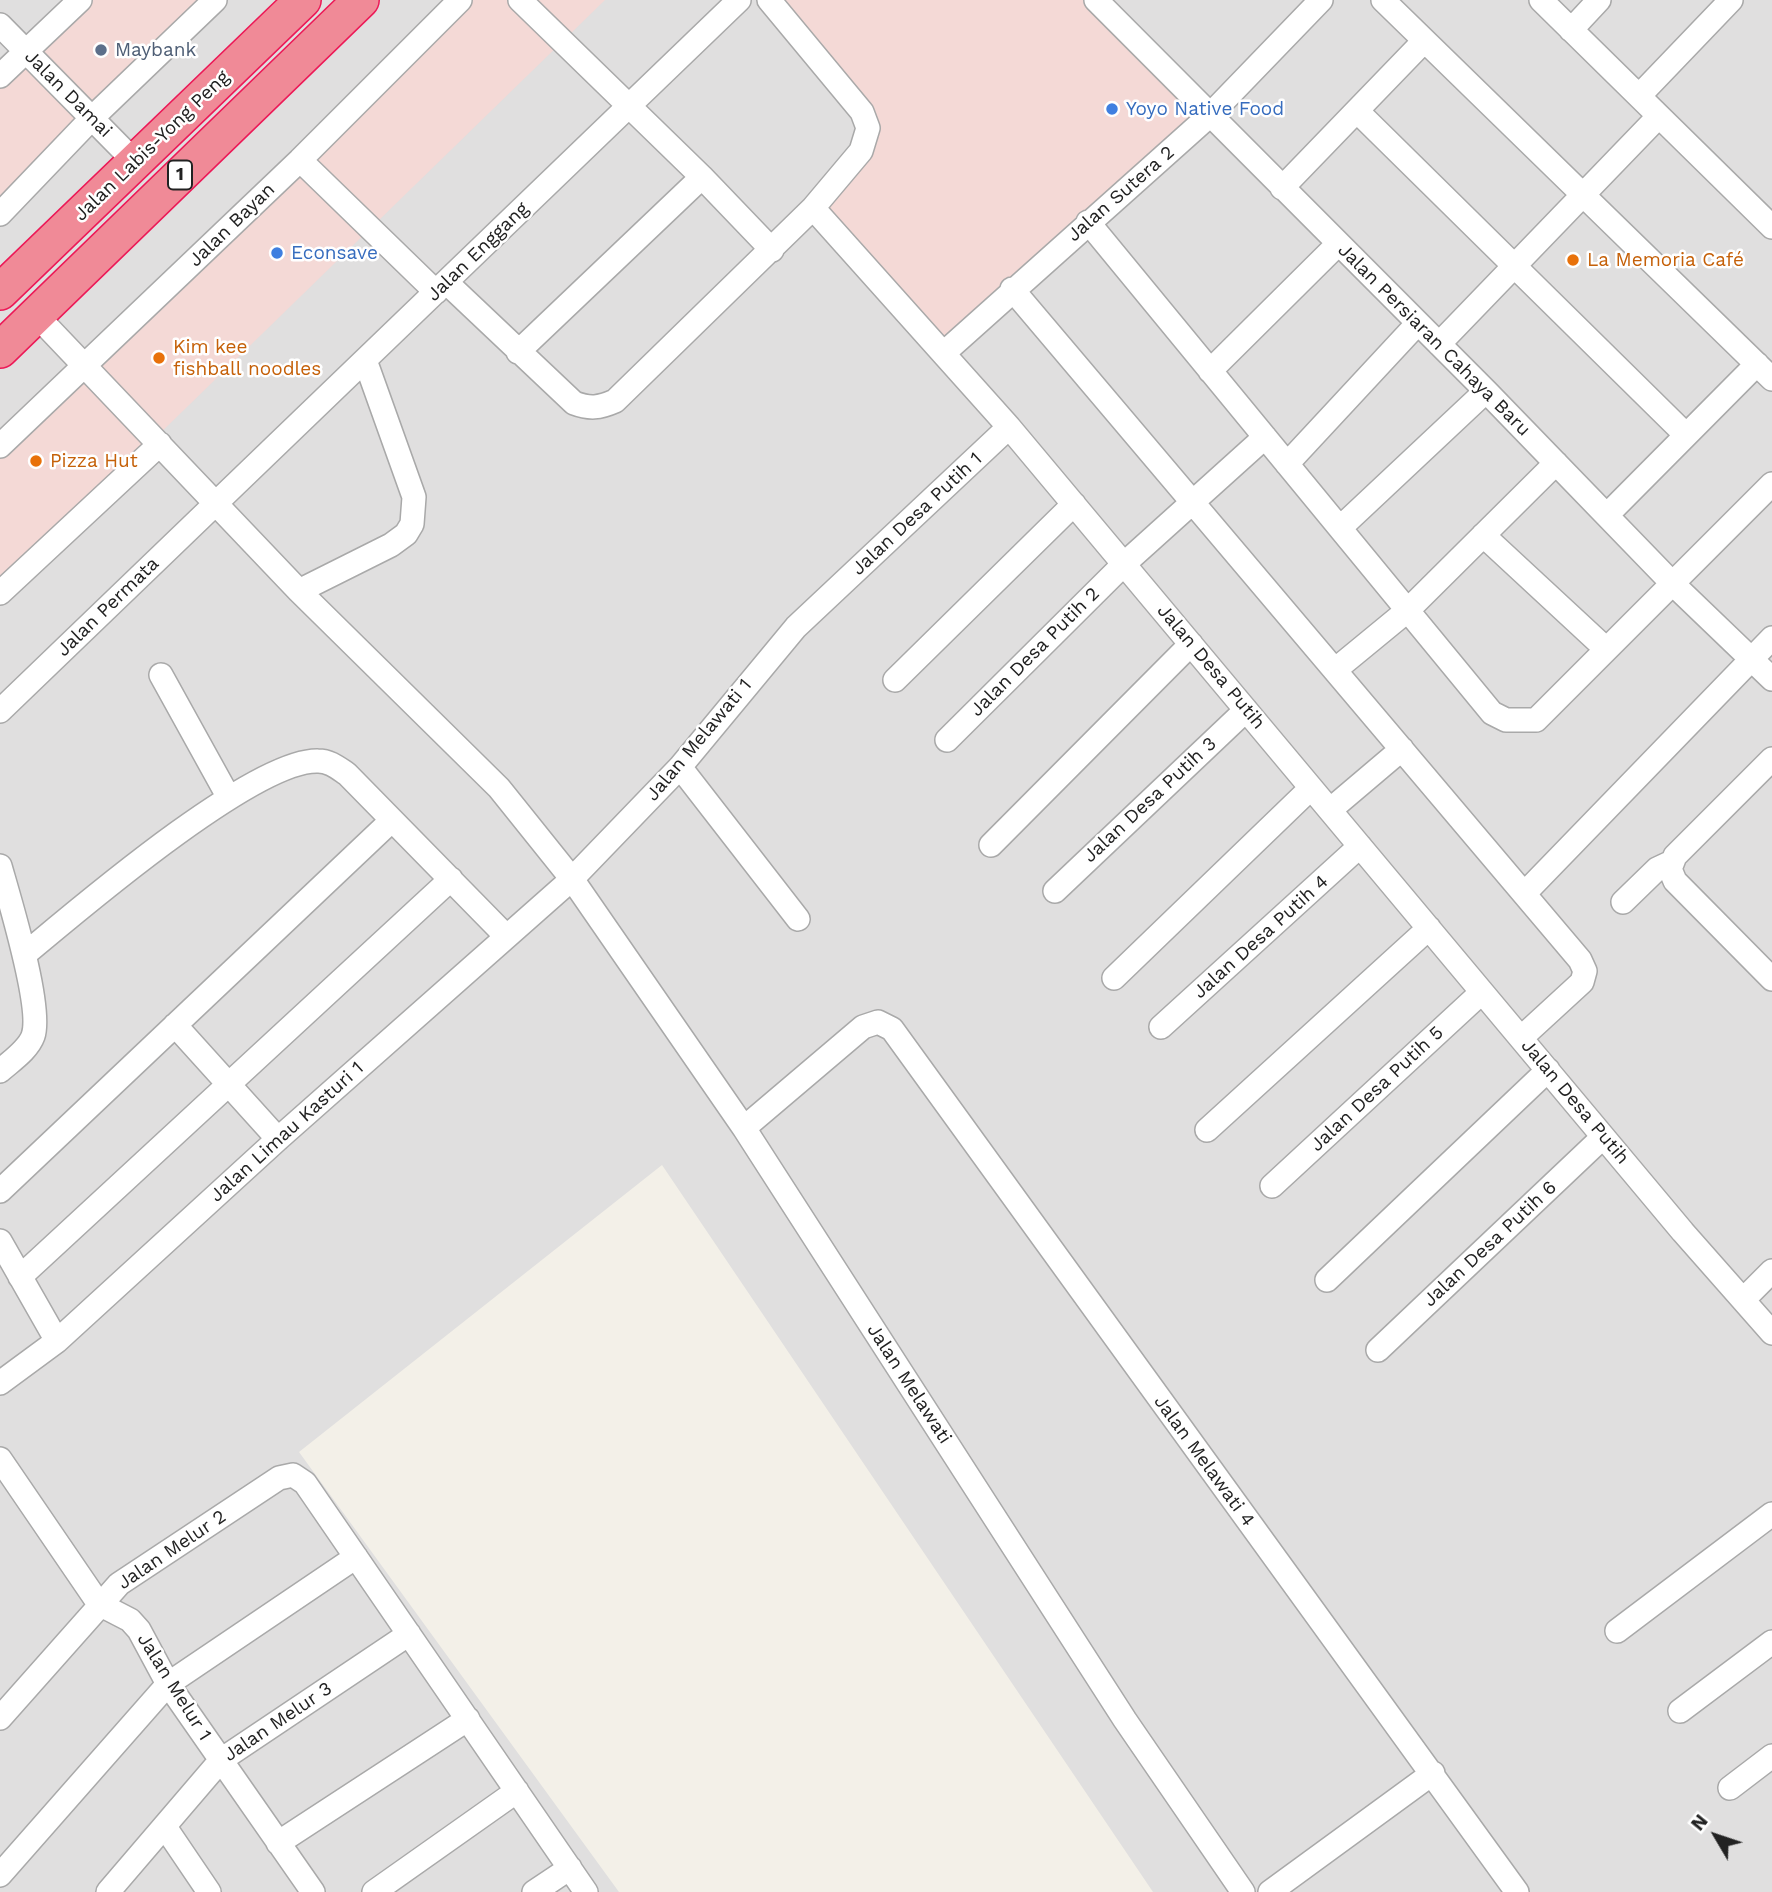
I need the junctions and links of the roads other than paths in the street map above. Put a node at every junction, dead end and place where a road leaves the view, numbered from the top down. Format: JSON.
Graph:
{"nodes":[{"id":1,"x":80,"y":0,"type":"edge"},
{"id":2,"x":215,"y":0,"type":"edge"},
{"id":3,"x":303,"y":0,"type":"edge"},
{"id":4,"x":361,"y":0,"type":"edge"},
{"id":5,"x":460,"y":0,"type":"edge"},
{"id":6,"x":520,"y":0,"type":"edge"},
{"id":7,"x":739,"y":0,"type":"edge"},
{"id":8,"x":769,"y":0,"type":"edge"},
{"id":9,"x":1321,"y":0,"type":"edge"},
{"id":10,"x":1383,"y":0,"type":"edge"},
{"id":11,"x":1541,"y":0,"type":"edge"},
{"id":12,"x":1599,"y":0,"type":"edge"},
{"id":13,"x":1731,"y":0,"type":"edge"},
{"id":14,"x":1108,"y":4,"type":"edge"},
{"id":15,"x":0,"y":25,"type":"edge"},
{"id":16,"x":1571,"y":30,"type":"junction"},
{"id":17,"x":1424,"y":41,"type":"junction"},
{"id":18,"x":26,"y":51,"type":"junction"},
{"id":19,"x":0,"y":76,"type":"edge"},
{"id":20,"x":1639,"y":96,"type":"junction"},
{"id":21,"x":629,"y":106,"type":"junction"},
{"id":22,"x":1357,"y":111,"type":"junction"},
{"id":23,"x":1209,"y":116,"type":"junction"},
{"id":24,"x":1659,"y":116,"type":"junction"},
{"id":25,"x":92,"y":118,"type":"junction"},
{"id":26,"x":300,"y":160,"type":"junction"},
{"id":27,"x":136,"y":163,"type":"junction"},
{"id":28,"x":702,"y":177,"type":"junction"},
{"id":29,"x":1282,"y":188,"type":"junction"},
{"id":30,"x":1583,"y":195,"type":"junction"},
{"id":31,"x":813,"y":208,"type":"junction"},
{"id":32,"x":0,"y":214,"type":"edge"},
{"id":33,"x":1088,"y":222,"type":"junction"},
{"id":34,"x":1772,"y":226,"type":"edge"},
{"id":35,"x":1338,"y":244,"type":"junction"},
{"id":36,"x":772,"y":250,"type":"junction"},
{"id":37,"x":1516,"y":265,"type":"junction"},
{"id":38,"x":441,"y":287,"type":"junction"},
{"id":39,"x":1012,"y":289,"type":"junction"},
{"id":40,"x":0,"y":292,"type":"edge"},
{"id":41,"x":37,"y":316,"type":"junction"},
{"id":42,"x":1418,"y":323,"type":"junction"},
{"id":43,"x":1439,"y":344,"type":"junction"},
{"id":44,"x":0,"y":350,"type":"edge"},
{"id":45,"x":519,"y":352,"type":"junction"},
{"id":46,"x":945,"y":352,"type":"junction"},
{"id":47,"x":365,"y":360,"type":"junction"},
{"id":48,"x":85,"y":365,"type":"junction"},
{"id":49,"x":1210,"y":371,"type":"junction"},
{"id":50,"x":1764,"y":372,"type":"edge"},
{"id":51,"x":1486,"y":391,"type":"junction"},
{"id":52,"x":1009,"y":427,"type":"junction"},
{"id":53,"x":1686,"y":435,"type":"junction"},
{"id":54,"x":1265,"y":437,"type":"junction"},
{"id":55,"x":160,"y":444,"type":"junction"},
{"id":56,"x":0,"y":446,"type":"edge"},
{"id":57,"x":1556,"y":463,"type":"junction"},
{"id":58,"x":1287,"y":464,"type":"junction"},
{"id":59,"x":1772,"y":484,"type":"edge"},
{"id":60,"x":216,"y":503,"type":"junction"},
{"id":61,"x":1074,"y":504,"type":"junction"},
{"id":62,"x":1192,"y":504,"type":"junction"},
{"id":63,"x":1607,"y":515,"type":"junction"},
{"id":64,"x":1340,"y":528,"type":"junction"},
{"id":65,"x":1483,"y":535,"type":"junction"},
{"id":66,"x":1124,"y":564,"type":"junction"},
{"id":67,"x":1672,"y":583,"type":"junction"},
{"id":68,"x":299,"y":591,"type":"junction"},
{"id":69,"x":0,"y":593,"type":"edge"},
{"id":70,"x":825,"y":601,"type":"joint"},
{"id":71,"x":1408,"y":610,"type":"junction"},
{"id":72,"x":1772,"y":638,"type":"edge"},
{"id":73,"x":1191,"y":644,"type":"junction"},
{"id":74,"x":1606,"y":649,"type":"junction"},
{"id":75,"x":1751,"y":659,"type":"junction"},
{"id":76,"x":1335,"y":670,"type":"junction"},
{"id":77,"x":162,"y":676,"type":"dead end"},
{"id":78,"x":895,"y":680,"type":"dead end"},
{"id":79,"x":1772,"y":680,"type":"edge"},
{"id":80,"x":1246,"y":710,"type":"junction"},
{"id":81,"x":0,"y":711,"type":"edge"},
{"id":82,"x":947,"y":740,"type":"dead end"},
{"id":83,"x":1402,"y":749,"type":"junction"},
{"id":84,"x":1772,"y":759,"type":"edge"},
{"id":85,"x":680,"y":767,"type":"junction"},
{"id":86,"x":1311,"y":788,"type":"junction"},
{"id":87,"x":229,"y":798,"type":"junction"},
{"id":88,"x":379,"y":809,"type":"junction"},
{"id":89,"x":1330,"y":810,"type":"junction"},
{"id":90,"x":991,"y":845,"type":"dead end"},
{"id":91,"x":1360,"y":846,"type":"junction"},
{"id":92,"x":1672,"y":862,"type":"junction"},
{"id":93,"x":0,"y":866,"type":"edge"},
{"id":94,"x":451,"y":879,"type":"junction"},
{"id":95,"x":572,"y":879,"type":"junction"},
{"id":96,"x":1055,"y":891,"type":"dead end"},
{"id":97,"x":1524,"y":894,"type":"junction"},
{"id":98,"x":1623,"y":902,"type":"dead end"},
{"id":99,"x":798,"y":919,"type":"dead end"},
{"id":100,"x":1429,"y":928,"type":"junction"},
{"id":101,"x":506,"y":936,"type":"junction"},
{"id":102,"x":24,"y":955,"type":"junction"},
{"id":103,"x":1114,"y":978,"type":"dead end"},
{"id":104,"x":1772,"y":979,"type":"edge"},
{"id":105,"x":1482,"y":992,"type":"junction"},
{"id":106,"x":175,"y":1025,"type":"junction"},
{"id":107,"x":1161,"y":1027,"type":"dead end"},
{"id":108,"x":1521,"y":1038,"type":"junction"},
{"id":109,"x":1548,"y":1070,"type":"junction"},
{"id":110,"x":0,"y":1071,"type":"edge"},
{"id":111,"x":230,"y":1085,"type":"junction"},
{"id":112,"x":744,"y":1128,"type":"junction"},
{"id":113,"x":1207,"y":1130,"type":"dead end"},
{"id":114,"x":1603,"y":1137,"type":"junction"},
{"id":115,"x":278,"y":1139,"type":"junction"},
{"id":116,"x":1272,"y":1186,"type":"dead end"},
{"id":117,"x":0,"y":1191,"type":"edge"},
{"id":118,"x":0,"y":1241,"type":"edge"},
{"id":119,"x":1772,"y":1271,"type":"edge"},
{"id":120,"x":20,"y":1277,"type":"junction"},
{"id":121,"x":1326,"y":1280,"type":"dead end"},
{"id":122,"x":1743,"y":1300,"type":"junction"},
{"id":123,"x":1772,"y":1333,"type":"edge"},
{"id":124,"x":57,"y":1341,"type":"junction"},
{"id":125,"x":1378,"y":1350,"type":"dead end"},
{"id":126,"x":0,"y":1383,"type":"edge"},
{"id":127,"x":0,"y":1459,"type":"edge"},
{"id":128,"x":1772,"y":1514,"type":"edge"},
{"id":129,"x":356,"y":1557,"type":"junction"},
{"id":130,"x":99,"y":1604,"type":"junction"},
{"id":131,"x":1617,"y":1631,"type":"dead end"},
{"id":132,"x":409,"y":1634,"type":"junction"},
{"id":133,"x":1772,"y":1642,"type":"edge"},
{"id":134,"x":168,"y":1684,"type":"junction"},
{"id":135,"x":1679,"y":1711,"type":"dead end"},
{"id":136,"x":0,"y":1718,"type":"edge"},
{"id":137,"x":468,"y":1720,"type":"junction"},
{"id":138,"x":1772,"y":1756,"type":"edge"},
{"id":139,"x":221,"y":1759,"type":"junction"},
{"id":140,"x":1433,"y":1773,"type":"junction"},
{"id":141,"x":1731,"y":1788,"type":"dead end"},
{"id":142,"x":517,"y":1791,"type":"junction"},
{"id":143,"x":165,"y":1827,"type":"junction"},
{"id":144,"x":278,"y":1843,"type":"junction"},
{"id":145,"x":570,"y":1868,"type":"junction"},
{"id":146,"x":0,"y":1875,"type":"edge"},
{"id":147,"x":108,"y":1892,"type":"edge"},
{"id":148,"x":209,"y":1892,"type":"edge"},
{"id":149,"x":313,"y":1892,"type":"edge"},
{"id":150,"x":374,"y":1892,"type":"edge"},
{"id":151,"x":534,"y":1892,"type":"edge"},
{"id":152,"x":586,"y":1892,"type":"edge"},
{"id":153,"x":1243,"y":1892,"type":"edge"},
{"id":154,"x":1270,"y":1892,"type":"edge"},
{"id":155,"x":1517,"y":1892,"type":"edge"}],
"edges":[{"from":1,"to":18,"type":"street"},
{"from":2,"to":25,"type":"street"},
{"from":3,"to":27,"type":"highway","name":"Jalan Labis-Yong Peng","number":"1"},
{"from":4,"to":41,"type":"highway","number":"1"},
{"from":5,"to":26,"type":"street","name":"Jalan Bayan"},
{"from":6,"to":21,"type":"street"},
{"from":7,"to":21,"type":"street","name":"Jalan Enggang"},
{"from":8,"to":31,"type":"street"},
{"from":9,"to":23,"type":"street","name":"Jalan Sutera 2"},
{"from":10,"to":17,"type":"street"},
{"from":11,"to":16,"type":"street"},
{"from":12,"to":16,"type":"street"},
{"from":13,"to":20,"type":"street"},
{"from":14,"to":23,"type":"street","name":"Jalan Persiaran Cahaya Baru"},
{"from":15,"to":18,"type":"street","name":"Jalan Damai"},
{"from":16,"to":20,"type":"street"},
{"from":17,"to":22,"type":"street"},
{"from":17,"to":30,"type":"street"},
{"from":18,"to":19,"type":"street"},
{"from":18,"to":25,"type":"street","name":"Jalan Damai"},
{"from":20,"to":24,"type":"street"},
{"from":21,"to":28,"type":"street"},
{"from":21,"to":38,"type":"street","name":"Jalan Enggang"},
{"from":22,"to":29,"type":"street"},
{"from":22,"to":37,"type":"street"},
{"from":23,"to":29,"type":"street","name":"Jalan Persiaran Cahaya Baru"},
{"from":23,"to":33,"type":"street","name":"Jalan Sutera 2"},
{"from":24,"to":30,"type":"street"},
{"from":24,"to":34,"type":"street"},
{"from":25,"to":27,"type":"street","name":"Jalan Damai"},
{"from":25,"to":32,"type":"street"},
{"from":26,"to":38,"type":"street"},
{"from":26,"to":48,"type":"street","name":"Jalan Bayan"},
{"from":27,"to":40,"type":"highway","name":"Jalan Labis-Yong Peng","number":"1"},
{"from":28,"to":36,"type":"street"},
{"from":28,"to":45,"type":"street"},
{"from":29,"to":35,"type":"street","name":"Jalan Persiaran Cahaya Baru"},
{"from":30,"to":37,"type":"street"},
{"from":30,"to":50,"type":"street"},
{"from":31,"to":36,"type":"street"},
{"from":31,"to":46,"type":"street","name":"Jalan Desa Putih"},
{"from":33,"to":39,"type":"street","name":"Jalan Sutera 2"},
{"from":33,"to":49,"type":"street"},
{"from":35,"to":42,"type":"street","name":"Jalan Persiaran Cahaya Baru"},
{"from":35,"to":49,"type":"street"},
{"from":36,"to":45,"type":"street"},
{"from":37,"to":43,"type":"street"},
{"from":37,"to":53,"type":"street"},
{"from":38,"to":45,"type":"street"},
{"from":38,"to":47,"type":"street","name":"Jalan Enggang"},
{"from":39,"to":46,"type":"street","name":"Jalan Sutera 2"},
{"from":39,"to":62,"type":"street"},
{"from":41,"to":44,"type":"highway","number":"1"},
{"from":41,"to":48,"type":"street","name":"Jalan Melawati"},
{"from":42,"to":43,"type":"street","name":"Jalan Persiaran Cahaya Baru"},
{"from":42,"to":58,"type":"street"},
{"from":43,"to":51,"type":"street","name":"Jalan Persiaran Cahaya Baru"},
{"from":46,"to":52,"type":"street","name":"Jalan Desa Putih"},
{"from":47,"to":60,"type":"street","name":"Jalan Enggang"},
{"from":47,"to":68,"type":"street"},
{"from":48,"to":55,"type":"street","name":"Jalan Melawati"},
{"from":48,"to":56,"type":"street","name":"Jalan Bayan"},
{"from":49,"to":54,"type":"street"},
{"from":50,"to":53,"type":"street"},
{"from":51,"to":57,"type":"street","name":"Jalan Persiaran Cahaya Baru"},
{"from":51,"to":64,"type":"street"},
{"from":52,"to":61,"type":"street","name":"Jalan Desa Putih"},
{"from":52,"to":70,"type":"street","name":"Jalan Desa Putih 1"},
{"from":53,"to":63,"type":"street"},
{"from":54,"to":58,"type":"street"},
{"from":54,"to":62,"type":"street","name":"Jalan Desa Putih 2"},
{"from":55,"to":60,"type":"street","name":"Jalan Melawati"},
{"from":55,"to":69,"type":"street"},
{"from":57,"to":63,"type":"street","name":"Jalan Persiaran Cahaya Baru"},
{"from":57,"to":65,"type":"street"},
{"from":58,"to":64,"type":"street"},
{"from":59,"to":67,"type":"street"},
{"from":60,"to":68,"type":"street","name":"Jalan Melawati"},
{"from":60,"to":81,"type":"street","name":"Jalan Permata"},
{"from":61,"to":66,"type":"street","name":"Jalan Desa Putih"},
{"from":61,"to":78,"type":"street"},
{"from":62,"to":66,"type":"street","name":"Jalan Desa Putih 2"},
{"from":62,"to":76,"type":"street"},
{"from":63,"to":67,"type":"street","name":"Jalan Persiaran Cahaya Baru"},
{"from":64,"to":71,"type":"street"},
{"from":65,"to":71,"type":"street"},
{"from":65,"to":74,"type":"street"},
{"from":66,"to":73,"type":"street","name":"Jalan Desa Putih"},
{"from":66,"to":82,"type":"street","name":"Jalan Desa Putih 2"},
{"from":67,"to":74,"type":"street"},
{"from":67,"to":75,"type":"street","name":"Jalan Persiaran Cahaya Baru"},
{"from":68,"to":95,"type":"street","name":"Jalan Melawati"},
{"from":70,"to":85,"type":"street","name":"Jalan Melawati 1"},
{"from":71,"to":74,"type":"street"},
{"from":71,"to":76,"type":"street"},
{"from":72,"to":75,"type":"street"},
{"from":73,"to":80,"type":"street","name":"Jalan Desa Putih"},
{"from":73,"to":90,"type":"street"},
{"from":75,"to":79,"type":"street","name":"Jalan Persiaran Cahaya Baru"},
{"from":75,"to":97,"type":"street"},
{"from":76,"to":83,"type":"street"},
{"from":77,"to":87,"type":"street"},
{"from":80,"to":86,"type":"street","name":"Jalan Desa Putih"},
{"from":80,"to":96,"type":"street","name":"Jalan Desa Putih 3"},
{"from":83,"to":89,"type":"street"},
{"from":83,"to":97,"type":"street"},
{"from":84,"to":92,"type":"street"},
{"from":85,"to":95,"type":"street","name":"Jalan Melawati 1"},
{"from":85,"to":99,"type":"street"},
{"from":86,"to":89,"type":"street","name":"Jalan Desa Putih"},
{"from":86,"to":103,"type":"street"},
{"from":87,"to":88,"type":"street"},
{"from":87,"to":102,"type":"street"},
{"from":88,"to":94,"type":"street"},
{"from":88,"to":106,"type":"street"},
{"from":89,"to":91,"type":"street","name":"Jalan Desa Putih"},
{"from":91,"to":100,"type":"street","name":"Jalan Desa Putih"},
{"from":91,"to":107,"type":"street","name":"Jalan Desa Putih 4"},
{"from":92,"to":98,"type":"street"},
{"from":92,"to":104,"type":"street"},
{"from":93,"to":102,"type":"street"},
{"from":94,"to":101,"type":"street"},
{"from":94,"to":111,"type":"street"},
{"from":95,"to":101,"type":"street","name":"Jalan Limau Kasturi 1"},
{"from":95,"to":112,"type":"street","name":"Jalan Melawati"},
{"from":97,"to":108,"type":"street"},
{"from":100,"to":105,"type":"street","name":"Jalan Desa Putih"},
{"from":100,"to":113,"type":"street"},
{"from":101,"to":115,"type":"street","name":"Jalan Limau Kasturi 1"},
{"from":102,"to":110,"type":"street"},
{"from":105,"to":108,"type":"street","name":"Jalan Desa Putih"},
{"from":105,"to":116,"type":"street","name":"Jalan Desa Putih 5"},
{"from":106,"to":111,"type":"street"},
{"from":106,"to":117,"type":"street"},
{"from":108,"to":109,"type":"street","name":"Jalan Desa Putih"},
{"from":109,"to":114,"type":"street","name":"Jalan Desa Putih"},
{"from":109,"to":121,"type":"street"},
{"from":111,"to":115,"type":"street"},
{"from":111,"to":120,"type":"street"},
{"from":112,"to":140,"type":"street","name":"Jalan Melawati 4"},
{"from":112,"to":153,"type":"street","name":"Jalan Melawati"},
{"from":114,"to":122,"type":"street","name":"Jalan Desa Putih"},
{"from":114,"to":125,"type":"street","name":"Jalan Desa Putih 6"},
{"from":115,"to":124,"type":"street","name":"Jalan Limau Kasturi 1"},
{"from":118,"to":120,"type":"street"},
{"from":119,"to":122,"type":"street"},
{"from":120,"to":124,"type":"street"},
{"from":122,"to":123,"type":"street","name":"Jalan Desa Putih"},
{"from":124,"to":126,"type":"street","name":"Jalan Limau Kasturi 1"},
{"from":127,"to":130,"type":"street","name":"Jalan Melur 1"},
{"from":128,"to":131,"type":"street"},
{"from":129,"to":130,"type":"street","name":"Jalan Melur 2"},
{"from":129,"to":132,"type":"street"},
{"from":129,"to":134,"type":"street"},
{"from":130,"to":134,"type":"street","name":"Jalan Melur 1"},
{"from":130,"to":136,"type":"street","name":"Jalan Melur 2"},
{"from":132,"to":137,"type":"street"},
{"from":132,"to":139,"type":"street","name":"Jalan Melur 3"},
{"from":133,"to":135,"type":"street"},
{"from":134,"to":139,"type":"street","name":"Jalan Melur 1"},
{"from":134,"to":146,"type":"street"},
{"from":137,"to":142,"type":"street"},
{"from":137,"to":144,"type":"street"},
{"from":138,"to":141,"type":"street"},
{"from":139,"to":143,"type":"street","name":"Jalan Melur 3"},
{"from":139,"to":144,"type":"street","name":"Jalan Melur 1"},
{"from":140,"to":154,"type":"street"},
{"from":140,"to":155,"type":"street","name":"Jalan Melawati 4"},
{"from":142,"to":145,"type":"street"},
{"from":142,"to":150,"type":"street"},
{"from":143,"to":147,"type":"street","name":"Jalan Melur 3"},
{"from":143,"to":148,"type":"street"},
{"from":144,"to":149,"type":"street","name":"Jalan Melur 1"},
{"from":145,"to":151,"type":"street"},
{"from":145,"to":152,"type":"street"}]}
